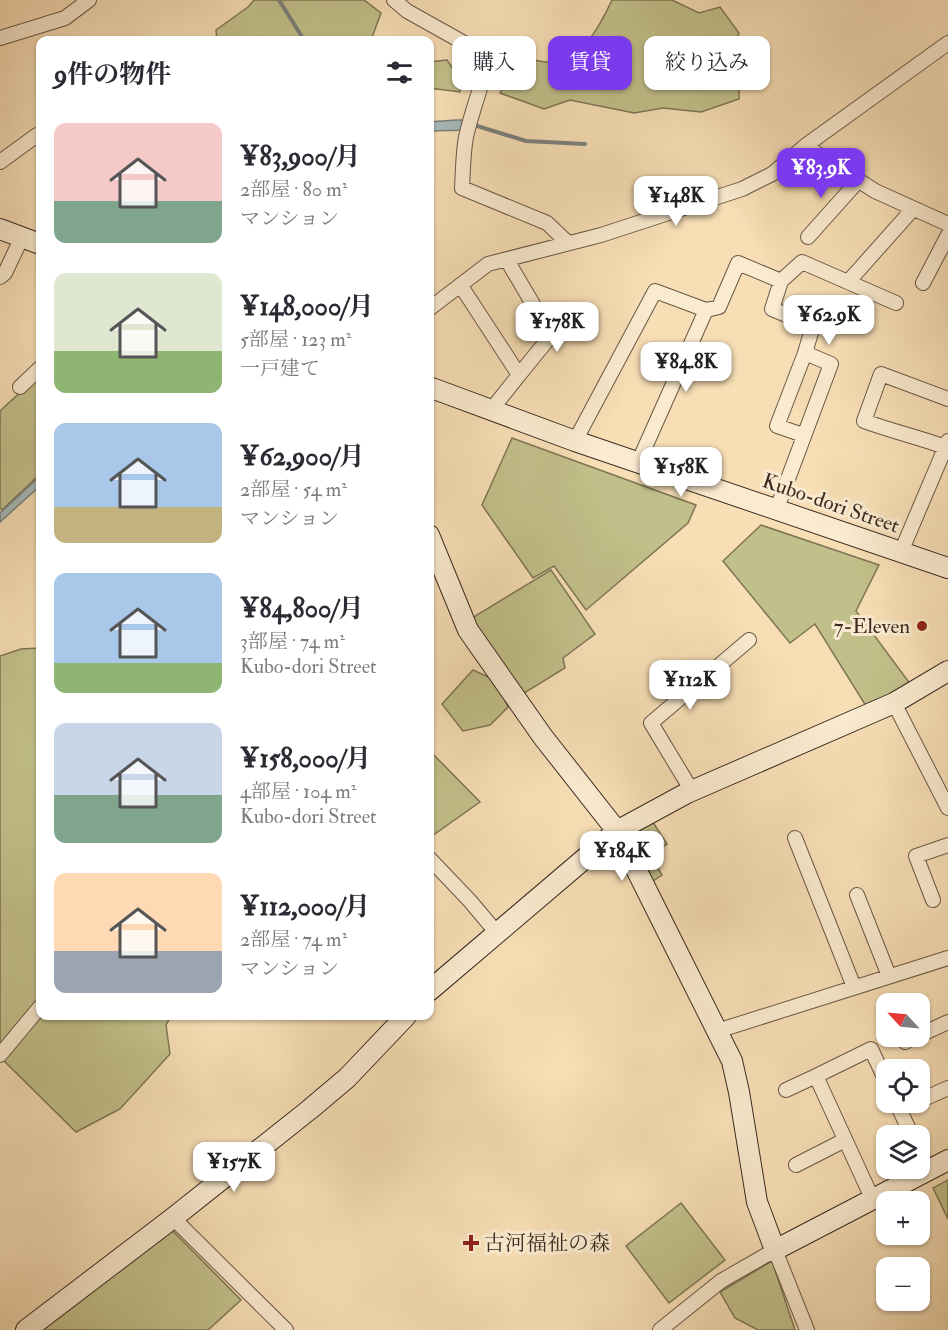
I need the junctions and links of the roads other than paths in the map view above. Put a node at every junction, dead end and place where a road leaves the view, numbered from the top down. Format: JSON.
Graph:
{"nodes":[{"id":1,"x":88,"y":0,"type":"edge"},
{"id":2,"x":394,"y":0,"type":"edge"},
{"id":3,"x":0,"y":38,"type":"edge"},
{"id":4,"x":948,"y":43,"type":"edge"},
{"id":5,"x":36,"y":136,"type":"edge"},
{"id":6,"x":805,"y":146,"type":"junction"},
{"id":7,"x":0,"y":162,"type":"edge"},
{"id":8,"x":858,"y":182,"type":"junction"},
{"id":9,"x":914,"y":209,"type":"junction"},
{"id":10,"x":948,"y":224,"type":"edge"},
{"id":11,"x":0,"y":229,"type":"edge"},
{"id":12,"x":948,"y":235,"type":"edge"},
{"id":13,"x":22,"y":237,"type":"junction"},
{"id":14,"x":808,"y":237,"type":"dead end"},
{"id":15,"x":36,"y":242,"type":"edge"},
{"id":16,"x":567,"y":243,"type":"junction"},
{"id":17,"x":507,"y":260,"type":"junction"},
{"id":18,"x":0,"y":277,"type":"edge"},
{"id":19,"x":781,"y":281,"type":"junction"},
{"id":20,"x":848,"y":282,"type":"junction"},
{"id":21,"x":923,"y":283,"type":"dead end"},
{"id":22,"x":461,"y":286,"type":"junction"},
{"id":23,"x":896,"y":303,"type":"dead end"},
{"id":24,"x":434,"y":305,"type":"edge"},
{"id":25,"x":706,"y":310,"type":"junction"},
{"id":26,"x":571,"y":311,"type":"dead end"},
{"id":27,"x":551,"y":335,"type":"junction"},
{"id":28,"x":805,"y":353,"type":"junction"},
{"id":29,"x":36,"y":372,"type":"edge"},
{"id":30,"x":519,"y":375,"type":"junction"},
{"id":31,"x":21,"y":387,"type":"dead end"},
{"id":32,"x":434,"y":389,"type":"edge"},
{"id":33,"x":948,"y":399,"type":"edge"},
{"id":34,"x":491,"y":410,"type":"junction"},
{"id":35,"x":804,"y":435,"type":"junction"},
{"id":36,"x":575,"y":441,"type":"junction"},
{"id":37,"x":946,"y":444,"type":"edge"},
{"id":38,"x":638,"y":463,"type":"junction"},
{"id":39,"x":776,"y":511,"type":"junction"},
{"id":40,"x":434,"y":547,"type":"edge"},
{"id":41,"x":902,"y":552,"type":"junction"},
{"id":42,"x":948,"y":568,"type":"edge"},
{"id":43,"x":748,"y":640,"type":"dead end"},
{"id":44,"x":947,"y":674,"type":"edge"},
{"id":45,"x":894,"y":703,"type":"junction"},
{"id":46,"x":692,"y":790,"type":"junction"},
{"id":47,"x":948,"y":808,"type":"edge"},
{"id":48,"x":617,"y":831,"type":"junction"},
{"id":49,"x":795,"y":838,"type":"dead end"},
{"id":50,"x":948,"y":845,"type":"edge"},
{"id":51,"x":434,"y":864,"type":"edge"},
{"id":52,"x":857,"y":895,"type":"dead end"},
{"id":53,"x":933,"y":900,"type":"dead end"},
{"id":54,"x":496,"y":932,"type":"junction"},
{"id":55,"x":948,"y":958,"type":"edge"},
{"id":56,"x":889,"y":976,"type":"junction"},
{"id":57,"x":434,"y":987,"type":"edge"},
{"id":58,"x":854,"y":987,"type":"junction"},
{"id":59,"x":36,"y":1012,"type":"edge"},
{"id":60,"x":402,"y":1020,"type":"edge"},
{"id":61,"x":948,"y":1022,"type":"edge"},
{"id":62,"x":930,"y":1030,"type":"edge"},
{"id":63,"x":717,"y":1031,"type":"junction"},
{"id":64,"x":0,"y":1055,"type":"edge"},
{"id":65,"x":876,"y":1059,"type":"edge"},
{"id":66,"x":816,"y":1076,"type":"junction"},
{"id":67,"x":948,"y":1088,"type":"edge"},
{"id":68,"x":786,"y":1090,"type":"dead end"},
{"id":69,"x":930,"y":1096,"type":"edge"},
{"id":70,"x":845,"y":1140,"type":"junction"},
{"id":71,"x":948,"y":1160,"type":"edge"},
{"id":72,"x":796,"y":1165,"type":"dead end"},
{"id":73,"x":930,"y":1169,"type":"edge"},
{"id":74,"x":910,"y":1179,"type":"edge"},
{"id":75,"x":872,"y":1198,"type":"junction"},
{"id":76,"x":173,"y":1218,"type":"junction"},
{"id":77,"x":775,"y":1250,"type":"junction"},
{"id":78,"x":26,"y":1330,"type":"edge"},
{"id":79,"x":286,"y":1330,"type":"edge"},
{"id":80,"x":660,"y":1330,"type":"edge"},
{"id":81,"x":807,"y":1330,"type":"edge"}],
"edges":[{"from":1,"to":3,"type":"street"},
{"from":2,"to":16,"type":"street"},
{"from":4,"to":6,"type":"street"},
{"from":5,"to":7,"type":"street"},
{"from":6,"to":8,"type":"street"},
{"from":6,"to":16,"type":"street"},
{"from":8,"to":9,"type":"street"},
{"from":8,"to":14,"type":"street"},
{"from":9,"to":10,"type":"street"},
{"from":9,"to":20,"type":"street"},
{"from":11,"to":13,"type":"street"},
{"from":12,"to":21,"type":"street"},
{"from":13,"to":15,"type":"street"},
{"from":13,"to":18,"type":"street"},
{"from":16,"to":17,"type":"street"},
{"from":17,"to":22,"type":"street"},
{"from":17,"to":27,"type":"street"},
{"from":19,"to":20,"type":"street"},
{"from":19,"to":25,"type":"street"},
{"from":19,"to":28,"type":"street"},
{"from":20,"to":23,"type":"street"},
{"from":22,"to":24,"type":"street"},
{"from":22,"to":30,"type":"street"},
{"from":25,"to":36,"type":"street"},
{"from":25,"to":38,"type":"street"},
{"from":26,"to":27,"type":"street"},
{"from":27,"to":30,"type":"street"},
{"from":28,"to":35,"type":"street"},
{"from":28,"to":35,"type":"street"},
{"from":29,"to":31,"type":"street"},
{"from":30,"to":34,"type":"street"},
{"from":32,"to":34,"type":"street","name":"Kubo-dori Street"},
{"from":33,"to":37,"type":"street"},
{"from":34,"to":36,"type":"street","name":"Kubo-dori Street"},
{"from":35,"to":39,"type":"street"},
{"from":36,"to":38,"type":"street","name":"Kubo-dori Street"},
{"from":37,"to":41,"type":"street"},
{"from":38,"to":39,"type":"street","name":"Kubo-dori Street"},
{"from":39,"to":41,"type":"street","name":"Kubo-dori Street"},
{"from":40,"to":48,"type":"street"},
{"from":41,"to":42,"type":"street","name":"Kubo-dori Street"},
{"from":43,"to":46,"type":"street"},
{"from":44,"to":45,"type":"street"},
{"from":45,"to":46,"type":"street"},
{"from":45,"to":47,"type":"street"},
{"from":46,"to":48,"type":"street"},
{"from":48,"to":54,"type":"street"},
{"from":48,"to":63,"type":"street"},
{"from":49,"to":58,"type":"street"},
{"from":50,"to":53,"type":"street"},
{"from":51,"to":54,"type":"street"},
{"from":52,"to":56,"type":"street"},
{"from":54,"to":57,"type":"street"},
{"from":55,"to":56,"type":"street"},
{"from":56,"to":58,"type":"street"},
{"from":58,"to":63,"type":"street"},
{"from":59,"to":64,"type":"street"},
{"from":60,"to":76,"type":"street"},
{"from":61,"to":62,"type":"street"},
{"from":63,"to":77,"type":"street"},
{"from":65,"to":66,"type":"street"},
{"from":66,"to":68,"type":"street"},
{"from":66,"to":70,"type":"street"},
{"from":67,"to":69,"type":"street"},
{"from":70,"to":72,"type":"street"},
{"from":70,"to":75,"type":"street"},
{"from":71,"to":73,"type":"street"},
{"from":74,"to":75,"type":"street"},
{"from":75,"to":77,"type":"street"},
{"from":76,"to":78,"type":"street"},
{"from":76,"to":79,"type":"street"},
{"from":77,"to":80,"type":"street"},
{"from":77,"to":81,"type":"street"}]}
